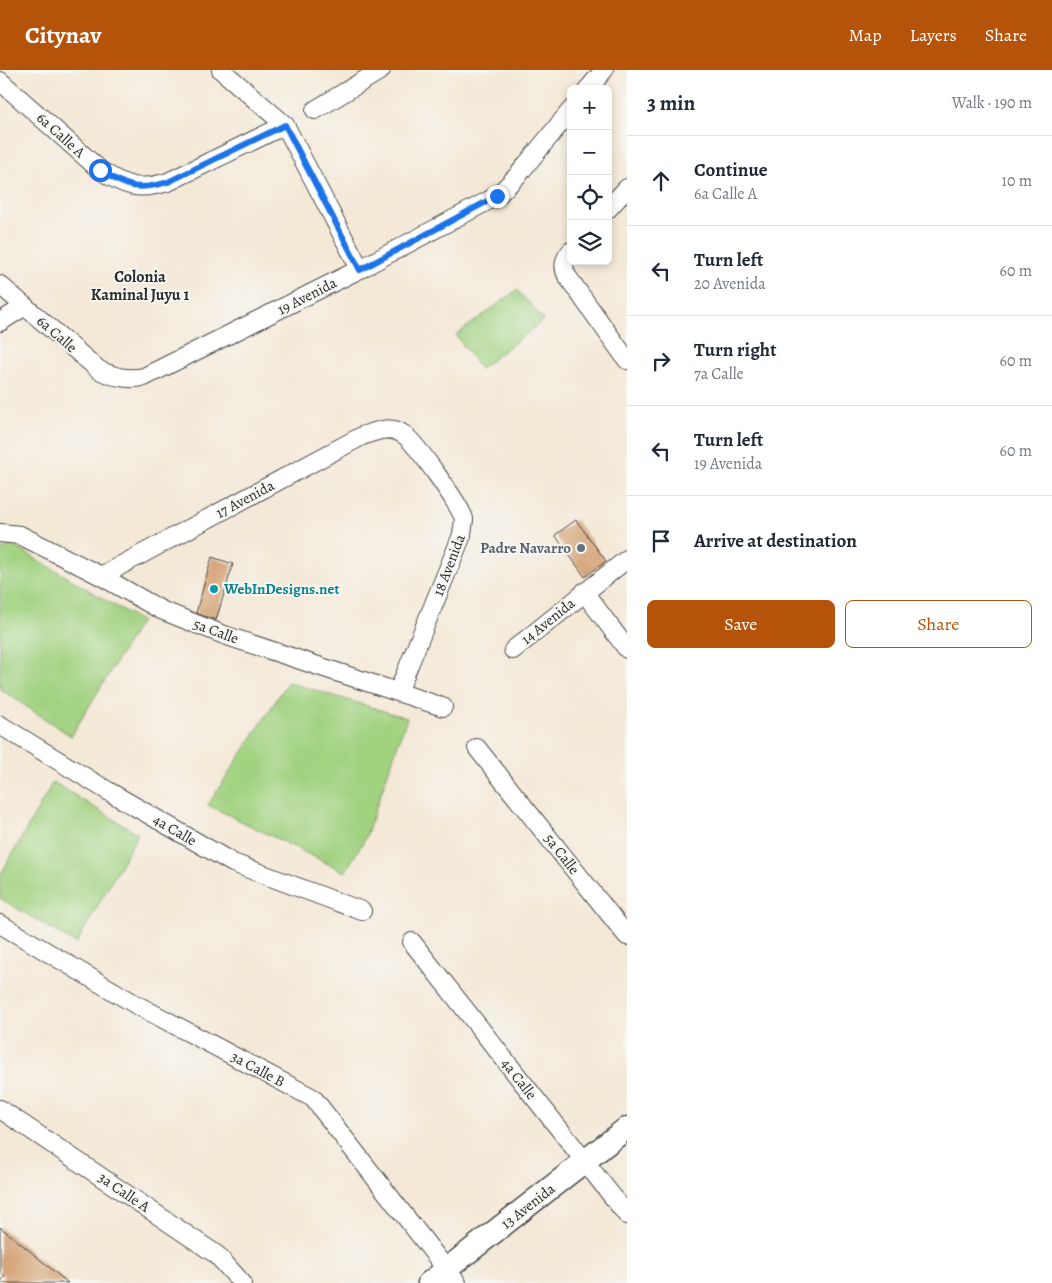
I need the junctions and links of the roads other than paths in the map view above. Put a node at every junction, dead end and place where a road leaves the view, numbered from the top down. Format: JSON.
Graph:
{"nodes":[{"id":1,"x":220,"y":70,"type":"edge"},
{"id":2,"x":381,"y":70,"type":"edge"},
{"id":3,"x":604,"y":70,"type":"edge"},
{"id":4,"x":0,"y":81,"type":"edge"},
{"id":5,"x":591,"y":85,"type":"edge"},
{"id":6,"x":315,"y":110,"type":"dead end"},
{"id":7,"x":567,"y":115,"type":"edge"},
{"id":8,"x":285,"y":125,"type":"junction"},
{"id":9,"x":627,"y":188,"type":"edge"},
{"id":10,"x":612,"y":205,"type":"edge"},
{"id":11,"x":567,"y":258,"type":"edge"},
{"id":12,"x":360,"y":270,"type":"junction"},
{"id":13,"x":0,"y":285,"type":"edge"},
{"id":14,"x":25,"y":306,"type":"junction"},
{"id":15,"x":0,"y":322,"type":"edge"},
{"id":16,"x":627,"y":360,"type":"edge"},
{"id":17,"x":119,"y":377,"type":"joint"},
{"id":18,"x":391,"y":429,"type":"joint"},
{"id":19,"x":0,"y":533,"type":"edge"},
{"id":20,"x":627,"y":559,"type":"edge"},
{"id":21,"x":101,"y":576,"type":"junction"},
{"id":22,"x":584,"y":592,"type":"junction"},
{"id":23,"x":627,"y":649,"type":"edge"},
{"id":24,"x":513,"y":650,"type":"dead end"},
{"id":25,"x":398,"y":692,"type":"junction"},
{"id":26,"x":443,"y":707,"type":"dead end"},
{"id":27,"x":0,"y":725,"type":"edge"},
{"id":28,"x":477,"y":748,"type":"dead end"},
{"id":29,"x":362,"y":911,"type":"dead end"},
{"id":30,"x":0,"y":924,"type":"edge"},
{"id":31,"x":627,"y":936,"type":"edge"},
{"id":32,"x":412,"y":942,"type":"dead end"},
{"id":33,"x":0,"y":1109,"type":"edge"},
{"id":34,"x":627,"y":1128,"type":"edge"},
{"id":35,"x":585,"y":1160,"type":"junction"},
{"id":36,"x":627,"y":1215,"type":"edge"},
{"id":37,"x":444,"y":1278,"type":"edge"},
{"id":38,"x":242,"y":1283,"type":"edge"}],
"edges":[{"from":1,"to":8,"type":"street"},
{"from":2,"to":6,"type":"street"},
{"from":3,"to":5,"type":"street"},
{"from":4,"to":8,"type":"street","name":"6a Calle A"},
{"from":7,"to":12,"type":"street","name":"19 Avenida"},
{"from":8,"to":12,"type":"street"},
{"from":9,"to":10,"type":"street"},
{"from":11,"to":16,"type":"street"},
{"from":12,"to":17,"type":"street","name":"19 Avenida"},
{"from":13,"to":14,"type":"street","name":"6a Calle"},
{"from":14,"to":15,"type":"street"},
{"from":14,"to":17,"type":"street","name":"6a Calle"},
{"from":18,"to":21,"type":"street","name":"17 Avenida"},
{"from":18,"to":25,"type":"street","name":"18 Avenida"},
{"from":19,"to":21,"type":"street","name":"5a Calle"},
{"from":20,"to":22,"type":"street","name":"14 Avenida"},
{"from":21,"to":25,"type":"street","name":"5a Calle"},
{"from":22,"to":23,"type":"street","name":"14 Avenida"},
{"from":22,"to":24,"type":"street","name":"14 Avenida"},
{"from":25,"to":26,"type":"street","name":"5a Calle"},
{"from":27,"to":29,"type":"street","name":"4a Calle"},
{"from":28,"to":31,"type":"street","name":"5a Calle"},
{"from":30,"to":37,"type":"street","name":"3a Calle B"},
{"from":32,"to":35,"type":"street","name":"4a Calle"},
{"from":33,"to":38,"type":"street","name":"3a Calle A"},
{"from":34,"to":35,"type":"street","name":"13 Avenida"},
{"from":35,"to":36,"type":"street","name":"4a Calle"},
{"from":35,"to":37,"type":"street","name":"13 Avenida"}]}
